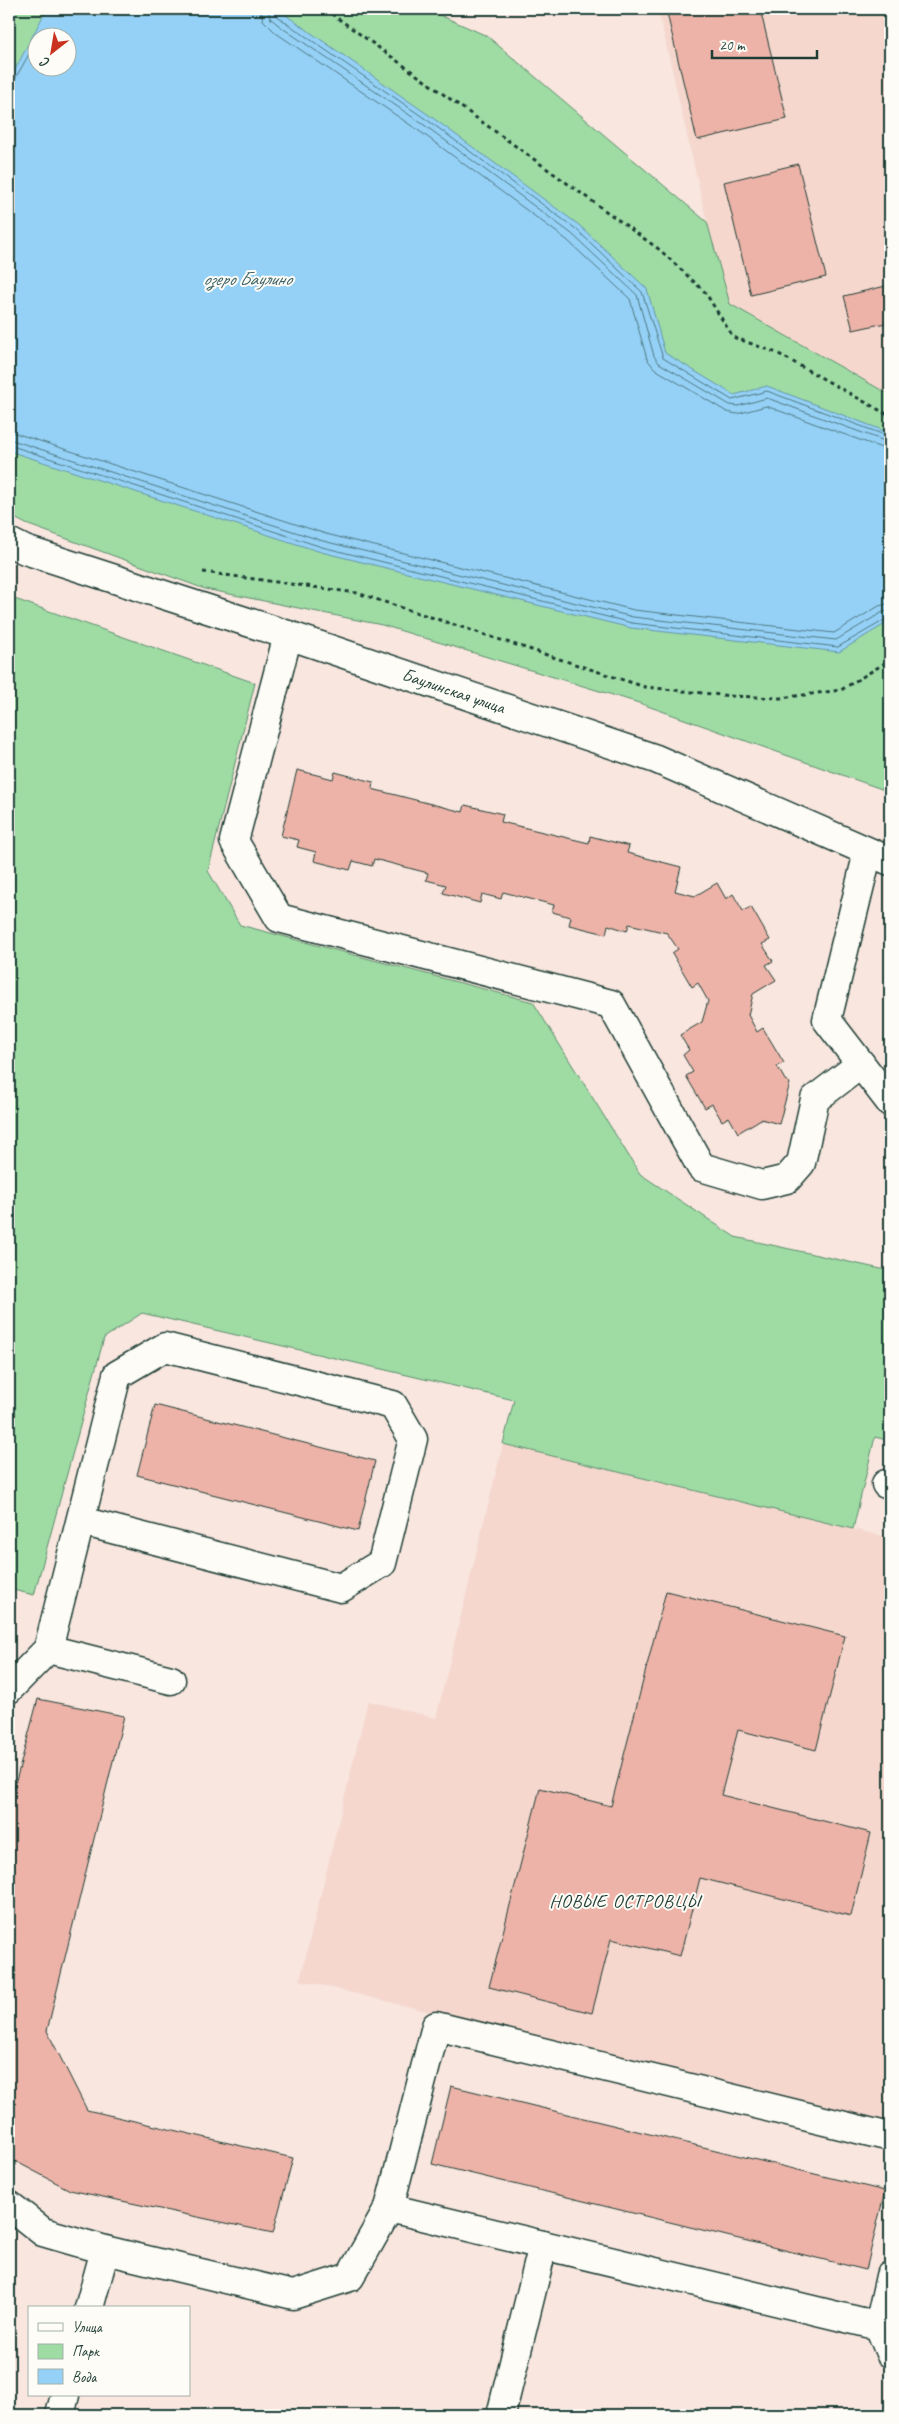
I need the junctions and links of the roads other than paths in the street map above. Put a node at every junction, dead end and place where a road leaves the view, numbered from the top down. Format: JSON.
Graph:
{"nodes":[{"id":1,"x":9,"y":542,"type":"edge"},
{"id":2,"x":288,"y":635,"type":"junction"},
{"id":3,"x":879,"y":857,"type":"edge"},
{"id":4,"x":861,"y":1064,"type":"junction"},
{"id":5,"x":890,"y":1102,"type":"edge"},
{"id":6,"x":81,"y":1522,"type":"junction"},
{"id":7,"x":48,"y":1649,"type":"junction"},
{"id":8,"x":171,"y":1680,"type":"dead end"},
{"id":9,"x":9,"y":1689,"type":"edge"},
{"id":10,"x":890,"y":2137,"type":"edge"},
{"id":11,"x":9,"y":2205,"type":"edge"},
{"id":12,"x":389,"y":2208,"type":"junction"},
{"id":13,"x":543,"y":2245,"type":"junction"},
{"id":14,"x":105,"y":2250,"type":"junction"},
{"id":15,"x":890,"y":2276,"type":"edge"},
{"id":16,"x":90,"y":2306,"type":"edge"},
{"id":17,"x":879,"y":2326,"type":"junction"},
{"id":18,"x":890,"y":2353,"type":"edge"},
{"id":19,"x":65,"y":2396,"type":"edge"},
{"id":20,"x":60,"y":2415,"type":"edge"},
{"id":21,"x":501,"y":2415,"type":"edge"}],
"edges":[{"from":1,"to":2,"type":"street","name":"Баулинская улица"},
{"from":2,"to":3,"type":"street","name":"Баулинская улица"},
{"from":2,"to":4,"type":"street"},
{"from":3,"to":4,"type":"street"},
{"from":4,"to":5,"type":"street"},
{"from":6,"to":6,"type":"street"},
{"from":6,"to":7,"type":"street"},
{"from":7,"to":8,"type":"street"},
{"from":7,"to":9,"type":"street"},
{"from":10,"to":12,"type":"street"},
{"from":11,"to":14,"type":"street"},
{"from":12,"to":13,"type":"street"},
{"from":12,"to":14,"type":"street"},
{"from":13,"to":17,"type":"street"},
{"from":13,"to":21,"type":"street"},
{"from":14,"to":16,"type":"street"},
{"from":15,"to":17,"type":"street"},
{"from":17,"to":18,"type":"street"},
{"from":19,"to":20,"type":"street"}]}
